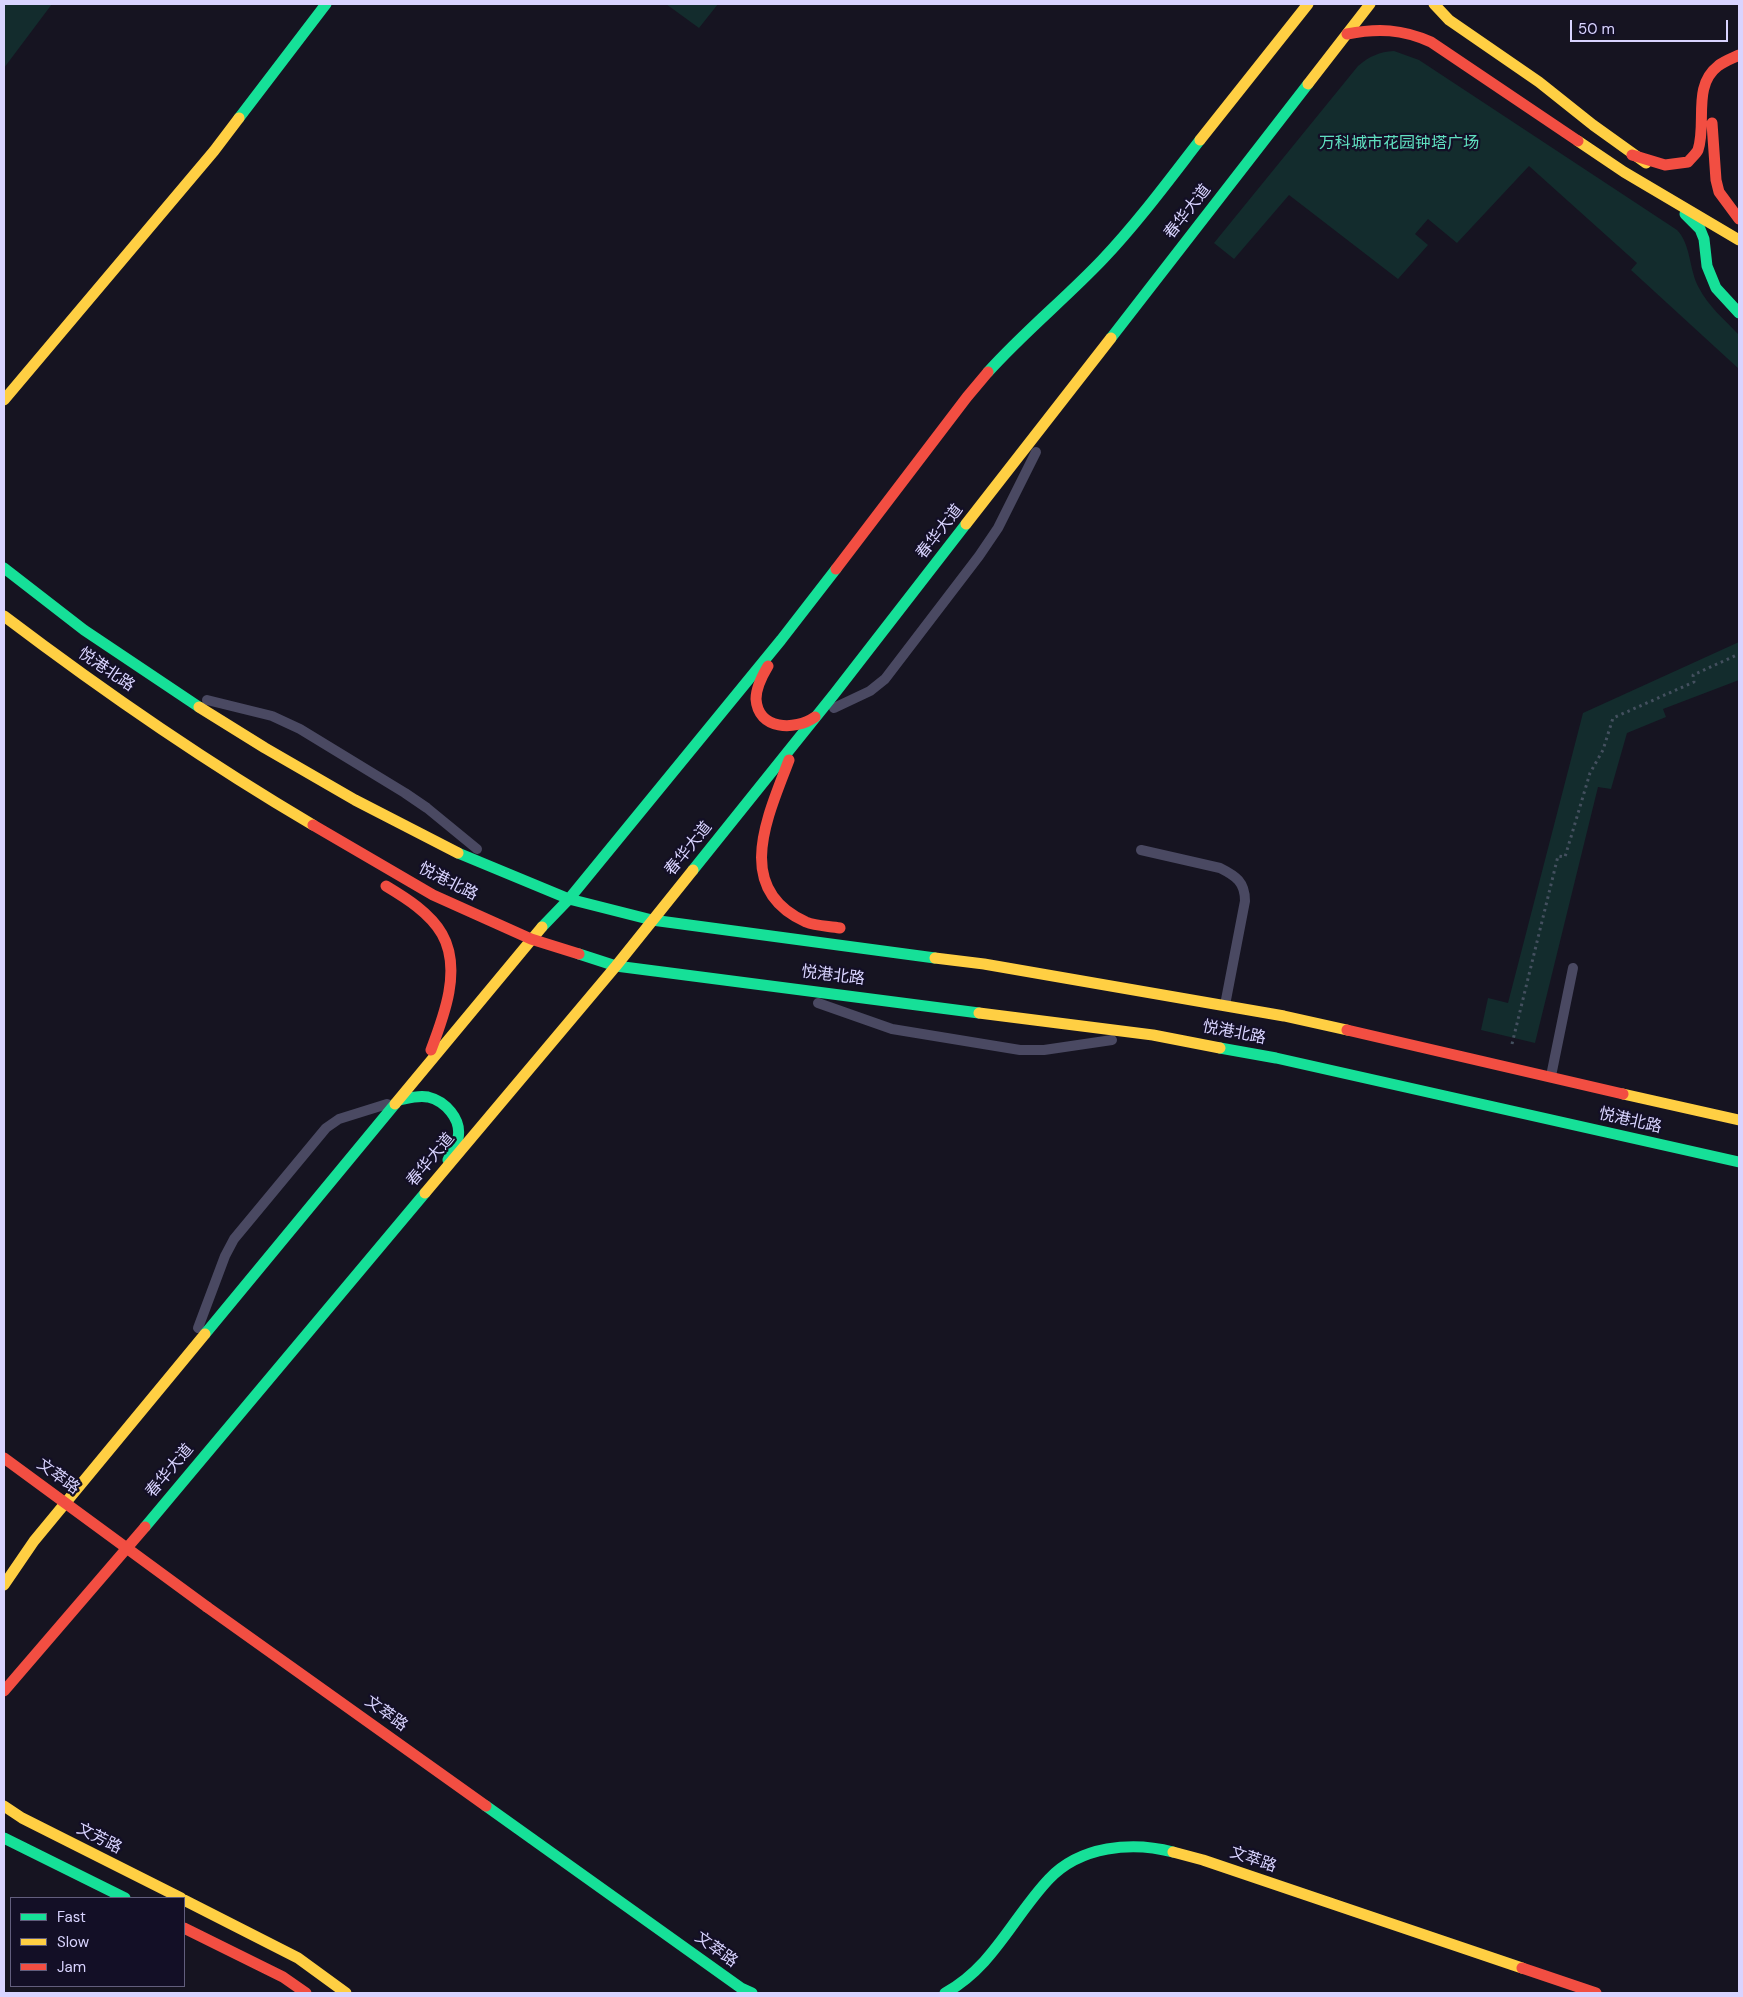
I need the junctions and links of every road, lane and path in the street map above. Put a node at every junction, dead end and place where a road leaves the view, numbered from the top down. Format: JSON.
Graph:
{"nodes":[{"id":1,"x":326,"y":4,"type":"edge"},
{"id":2,"x":1308,"y":4,"type":"edge"},
{"id":3,"x":1370,"y":4,"type":"edge"},
{"id":4,"x":1434,"y":4,"type":"edge"},
{"id":5,"x":1347,"y":34,"type":"junction"},
{"id":6,"x":1735,"y":56,"type":"edge"},
{"id":7,"x":1632,"y":155,"type":"junction"},
{"id":8,"x":1666,"y":176,"type":"dead end"},
{"id":9,"x":1667,"y":198,"type":"junction"},
{"id":10,"x":1715,"y":206,"type":"dead end"},
{"id":11,"x":1739,"y":220,"type":"edge"},
{"id":12,"x":1739,"y":240,"type":"edge"},
{"id":13,"x":1739,"y":313,"type":"edge"},
{"id":14,"x":4,"y":400,"type":"edge"},
{"id":15,"x":1062,"y":401,"type":"junction"},
{"id":16,"x":4,"y":568,"type":"edge"},
{"id":17,"x":4,"y":616,"type":"edge"},
{"id":18,"x":781,"y":640,"type":"junction"},
{"id":19,"x":1739,"y":654,"type":"edge"},
{"id":20,"x":174,"y":692,"type":"junction"},
{"id":21,"x":815,"y":717,"type":"junction"},
{"id":22,"x":795,"y":742,"type":"junction"},
{"id":23,"x":243,"y":784,"type":"junction"},
{"id":24,"x":283,"y":821,"type":"dead end"},
{"id":25,"x":1141,"y":850,"type":"dead end"},
{"id":26,"x":505,"y":872,"type":"junction"},
{"id":27,"x":373,"y":879,"type":"dead end"},
{"id":28,"x":569,"y":899,"type":"junction"},
{"id":29,"x":652,"y":920,"type":"junction"},
{"id":30,"x":855,"y":930,"type":"dead end"},
{"id":31,"x":531,"y":939,"type":"junction"},
{"id":32,"x":929,"y":946,"type":"dead end"},
{"id":33,"x":984,"y":964,"type":"junction"},
{"id":34,"x":616,"y":966,"type":"junction"},
{"id":35,"x":1574,"y":968,"type":"dead end"},
{"id":36,"x":768,"y":984,"type":"junction"},
{"id":37,"x":1225,"y":1006,"type":"junction"},
{"id":38,"x":1153,"y":1035,"type":"junction"},
{"id":39,"x":1511,"y":1047,"type":"dead end"},
{"id":40,"x":425,"y":1068,"type":"junction"},
{"id":41,"x":1551,"y":1077,"type":"junction"},
{"id":42,"x":400,"y":1100,"type":"junction"},
{"id":43,"x":1739,"y":1120,"type":"edge"},
{"id":44,"x":1739,"y":1162,"type":"edge"},
{"id":45,"x":443,"y":1171,"type":"junction"},
{"id":46,"x":187,"y":1357,"type":"junction"},
{"id":47,"x":4,"y":1458,"type":"edge"},
{"id":48,"x":4,"y":1585,"type":"edge"},
{"id":49,"x":4,"y":1691,"type":"edge"},
{"id":50,"x":4,"y":1806,"type":"edge"},
{"id":51,"x":4,"y":1838,"type":"edge"},
{"id":52,"x":123,"y":1897,"type":"edge"},
{"id":53,"x":178,"y":1897,"type":"edge"},
{"id":54,"x":185,"y":1901,"type":"edge"},
{"id":55,"x":185,"y":1928,"type":"edge"},
{"id":56,"x":306,"y":1993,"type":"edge"},
{"id":57,"x":346,"y":1993,"type":"edge"},
{"id":58,"x":752,"y":1993,"type":"edge"},
{"id":59,"x":945,"y":1993,"type":"edge"},
{"id":60,"x":1596,"y":1993,"type":"edge"}],
"edges":[{"from":1,"to":14,"type":"main road"},
{"from":2,"to":18,"type":"main road"},
{"from":3,"to":5,"type":"main road","name":"春华大道"},
{"from":4,"to":7,"type":"main road"},
{"from":5,"to":9,"type":"main road"},
{"from":5,"to":15,"type":"main road","name":"春华大道"},
{"from":6,"to":7,"type":"main road"},
{"from":6,"to":11,"type":"main road"},
{"from":7,"to":8,"type":"main road"},
{"from":9,"to":12,"type":"main road"},
{"from":9,"to":13,"type":"main road"},
{"from":10,"to":11,"type":"main road"},
{"from":15,"to":21,"type":"main road","name":"春华大道"},
{"from":15,"to":21,"type":"lane"},
{"from":16,"to":20,"type":"main road","name":"悦港北路"},
{"from":17,"to":23,"type":"main road","name":"悦港北路"},
{"from":18,"to":21,"type":"main road"},
{"from":18,"to":28,"type":"main road"},
{"from":19,"to":39,"type":"path"},
{"from":20,"to":26,"type":"main road","name":"悦港北路"},
{"from":20,"to":26,"type":"lane"},
{"from":21,"to":22,"type":"main road","name":"春华大道"},
{"from":22,"to":29,"type":"main road","name":"春华大道"},
{"from":22,"to":30,"type":"main road"},
{"from":23,"to":24,"type":"main road"},
{"from":23,"to":31,"type":"main road","name":"悦港北路"},
{"from":25,"to":37,"type":"lane"},
{"from":26,"to":28,"type":"main road","name":"悦港北路"},
{"from":27,"to":40,"type":"main road"},
{"from":28,"to":29,"type":"main road","name":"悦港北路"},
{"from":28,"to":31,"type":"main road"},
{"from":29,"to":33,"type":"main road","name":"悦港北路"},
{"from":29,"to":34,"type":"main road","name":"春华大道"},
{"from":31,"to":34,"type":"main road","name":"悦港北路"},
{"from":31,"to":40,"type":"main road"},
{"from":32,"to":33,"type":"main road"},
{"from":33,"to":37,"type":"main road","name":"悦港北路"},
{"from":34,"to":36,"type":"main road","name":"悦港北路"},
{"from":34,"to":45,"type":"main road","name":"春华大道"},
{"from":35,"to":41,"type":"lane"},
{"from":36,"to":38,"type":"main road","name":"悦港北路"},
{"from":36,"to":38,"type":"lane"},
{"from":37,"to":41,"type":"main road","name":"悦港北路"},
{"from":38,"to":44,"type":"main road","name":"悦港北路"},
{"from":40,"to":42,"type":"main road"},
{"from":41,"to":43,"type":"main road","name":"悦港北路"},
{"from":42,"to":45,"type":"main road"},
{"from":42,"to":46,"type":"main road"},
{"from":42,"to":46,"type":"lane"},
{"from":45,"to":49,"type":"main road","name":"春华大道"},
{"from":46,"to":48,"type":"main road"},
{"from":47,"to":58,"type":"main road","name":"文萃路","bridge":true},
{"from":50,"to":53,"type":"main road","name":"文芳路"},
{"from":51,"to":52,"type":"main road"},
{"from":54,"to":57,"type":"main road","name":"文芳路"},
{"from":55,"to":56,"type":"main road"},
{"from":59,"to":60,"type":"main road","name":"文萃路"}]}
